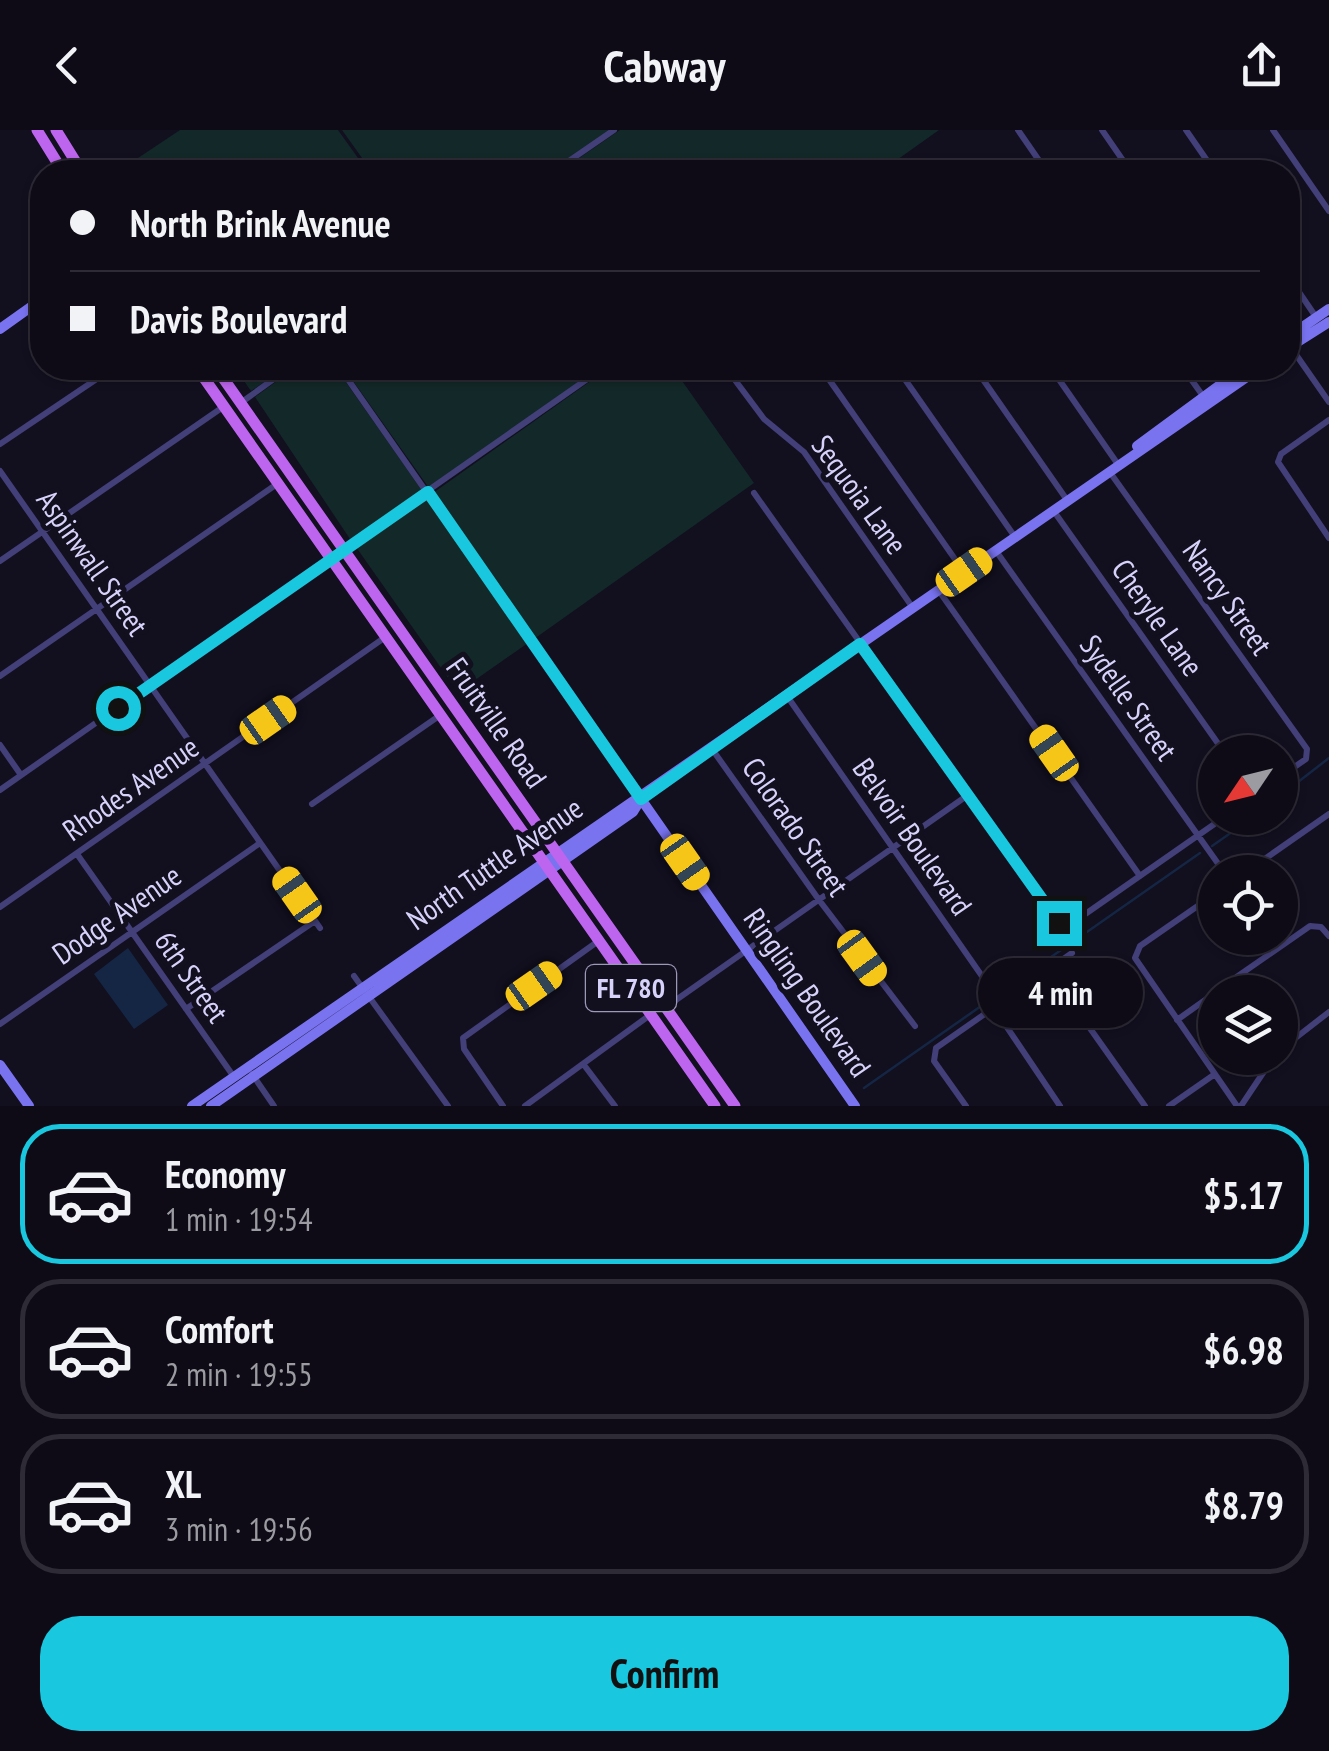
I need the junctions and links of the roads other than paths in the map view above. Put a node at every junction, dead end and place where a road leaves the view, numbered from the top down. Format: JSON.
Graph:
{"nodes":[{"id":1,"x":37,"y":130,"type":"edge"},
{"id":2,"x":56,"y":130,"type":"edge"},
{"id":3,"x":614,"y":130,"type":"edge"},
{"id":4,"x":1018,"y":130,"type":"edge"},
{"id":5,"x":1102,"y":130,"type":"edge"},
{"id":6,"x":1186,"y":130,"type":"edge"},
{"id":7,"x":1273,"y":130,"type":"edge"},
{"id":8,"x":56,"y":160,"type":"edge"},
{"id":9,"x":75,"y":160,"type":"edge"},
{"id":10,"x":571,"y":160,"type":"edge"},
{"id":11,"x":1039,"y":160,"type":"edge"},
{"id":12,"x":1123,"y":160,"type":"edge"},
{"id":13,"x":1207,"y":160,"type":"edge"},
{"id":14,"x":1294,"y":160,"type":"edge"},
{"id":15,"x":1300,"y":169,"type":"edge"},
{"id":16,"x":1329,"y":211,"type":"edge"},
{"id":17,"x":1300,"y":294,"type":"edge"},
{"id":18,"x":30,"y":308,"type":"edge"},
{"id":19,"x":1329,"y":309,"type":"edge"},
{"id":20,"x":1316,"y":317,"type":"junction"},
{"id":21,"x":1329,"y":322,"type":"edge"},
{"id":22,"x":0,"y":330,"type":"edge"},
{"id":23,"x":1300,"y":332,"type":"edge"},
{"id":24,"x":1300,"y":338,"type":"edge"},
{"id":25,"x":1300,"y":361,"type":"edge"},
{"id":26,"x":95,"y":380,"type":"edge"},
{"id":27,"x":206,"y":380,"type":"edge"},
{"id":28,"x":225,"y":380,"type":"edge"},
{"id":29,"x":273,"y":380,"type":"edge"},
{"id":30,"x":349,"y":380,"type":"edge"},
{"id":31,"x":586,"y":380,"type":"edge"},
{"id":32,"x":735,"y":380,"type":"edge"},
{"id":33,"x":829,"y":380,"type":"edge"},
{"id":34,"x":904,"y":380,"type":"edge"},
{"id":35,"x":982,"y":380,"type":"edge"},
{"id":36,"x":1058,"y":380,"type":"edge"},
{"id":37,"x":1192,"y":380,"type":"edge"},
{"id":38,"x":1226,"y":380,"type":"edge"},
{"id":39,"x":1243,"y":380,"type":"edge"},
{"id":40,"x":1203,"y":396,"type":"junction"},
{"id":41,"x":1329,"y":402,"type":"edge"},
{"id":42,"x":241,"y":403,"type":"junction"},
{"id":43,"x":224,"y":406,"type":"junction"},
{"id":44,"x":1329,"y":420,"type":"edge"},
{"id":45,"x":0,"y":444,"type":"edge"},
{"id":46,"x":1112,"y":466,"type":"junction"},
{"id":47,"x":0,"y":471,"type":"edge"},
{"id":48,"x":278,"y":483,"type":"junction"},
{"id":49,"x":428,"y":492,"type":"junction"},
{"id":50,"x":754,"y":493,"type":"dead end"},
{"id":51,"x":1067,"y":500,"type":"junction"},
{"id":52,"x":1053,"y":510,"type":"junction"},
{"id":53,"x":42,"y":532,"type":"junction"},
{"id":54,"x":1015,"y":536,"type":"junction"},
{"id":55,"x":1329,"y":538,"type":"edge"},
{"id":56,"x":346,"y":550,"type":"junction"},
{"id":57,"x":996,"y":550,"type":"junction"},
{"id":58,"x":332,"y":560,"type":"junction"},
{"id":59,"x":0,"y":561,"type":"edge"},
{"id":60,"x":964,"y":572,"type":"junction"},
{"id":61,"x":938,"y":590,"type":"junction"},
{"id":62,"x":96,"y":608,"type":"junction"},
{"id":63,"x":913,"y":608,"type":"junction"},
{"id":64,"x":386,"y":637,"type":"junction"},
{"id":65,"x":860,"y":644,"type":"junction"},
{"id":66,"x":0,"y":676,"type":"edge"},
{"id":67,"x":151,"y":685,"type":"junction"},
{"id":68,"x":787,"y":696,"type":"junction"},
{"id":69,"x":440,"y":715,"type":"junction"},
{"id":70,"x":1212,"y":735,"type":"edge"},
{"id":71,"x":1295,"y":735,"type":"edge"},
{"id":72,"x":1298,"y":739,"type":"edge"},
{"id":73,"x":0,"y":745,"type":"edge"},
{"id":74,"x":712,"y":749,"type":"junction"},
{"id":75,"x":1298,"y":763,"type":"edge"},
{"id":76,"x":206,"y":764,"type":"junction"},
{"id":77,"x":21,"y":775,"type":"junction"},
{"id":78,"x":0,"y":790,"type":"edge"},
{"id":79,"x":968,"y":795,"type":"junction"},
{"id":80,"x":641,"y":799,"type":"junction"},
{"id":81,"x":312,"y":804,"type":"dead end"},
{"id":82,"x":1329,"y":814,"type":"edge"},
{"id":83,"x":1198,"y":836,"type":"junction"},
{"id":84,"x":260,"y":842,"type":"junction"},
{"id":85,"x":893,"y":849,"type":"junction"},
{"id":86,"x":77,"y":854,"type":"junction"},
{"id":87,"x":1212,"y":855,"type":"edge"},
{"id":88,"x":1270,"y":855,"type":"edge"},
{"id":89,"x":558,"y":857,"type":"junction"},
{"id":90,"x":544,"y":866,"type":"junction"},
{"id":91,"x":1140,"y":876,"type":"junction"},
{"id":92,"x":818,"y":900,"type":"junction"},
{"id":93,"x":0,"y":907,"type":"edge"},
{"id":94,"x":1198,"y":907,"type":"edge"},
{"id":95,"x":131,"y":932,"type":"junction"},
{"id":96,"x":1329,"y":936,"type":"edge"},
{"id":97,"x":598,"y":942,"type":"junction"},
{"id":98,"x":746,"y":951,"type":"junction"},
{"id":99,"x":1072,"y":953,"type":"dead end"},
{"id":100,"x":1048,"y":969,"type":"junction"},
{"id":101,"x":1241,"y":975,"type":"edge"},
{"id":102,"x":354,"y":976,"type":"dead end"},
{"id":103,"x":365,"y":992,"type":"junction"},
{"id":104,"x":1198,"y":1005,"type":"edge"},
{"id":105,"x":995,"y":1007,"type":"junction"},
{"id":106,"x":666,"y":1008,"type":"junction"},
{"id":107,"x":186,"y":1010,"type":"junction"},
{"id":108,"x":1329,"y":1012,"type":"edge"},
{"id":109,"x":650,"y":1015,"type":"junction"},
{"id":110,"x":1177,"y":1020,"type":"junction"},
{"id":111,"x":0,"y":1024,"type":"edge"},
{"id":112,"x":915,"y":1026,"type":"dead end"},
{"id":113,"x":685,"y":1036,"type":"junction"},
{"id":114,"x":1298,"y":1036,"type":"edge"},
{"id":115,"x":1198,"y":1050,"type":"edge"},
{"id":116,"x":584,"y":1064,"type":"junction"},
{"id":117,"x":0,"y":1065,"type":"edge"},
{"id":118,"x":250,"y":1072,"type":"junction"},
{"id":119,"x":1214,"y":1075,"type":"edge"},
{"id":120,"x":1216,"y":1075,"type":"edge"},
{"id":121,"x":1261,"y":1075,"type":"edge"},
{"id":122,"x":234,"y":1077,"type":"junction"},
{"id":123,"x":851,"y":1105,"type":"edge"},
{"id":124,"x":28,"y":1106,"type":"edge"},
{"id":125,"x":192,"y":1106,"type":"edge"},
{"id":126,"x":212,"y":1106,"type":"edge"},
{"id":127,"x":274,"y":1106,"type":"edge"},
{"id":128,"x":448,"y":1106,"type":"edge"},
{"id":129,"x":502,"y":1106,"type":"edge"},
{"id":130,"x":526,"y":1106,"type":"edge"},
{"id":131,"x":615,"y":1106,"type":"edge"},
{"id":132,"x":715,"y":1106,"type":"edge"},
{"id":133,"x":735,"y":1106,"type":"edge"},
{"id":134,"x":966,"y":1106,"type":"edge"},
{"id":135,"x":1060,"y":1106,"type":"edge"},
{"id":136,"x":1145,"y":1106,"type":"edge"},
{"id":137,"x":1169,"y":1106,"type":"edge"},
{"id":138,"x":1239,"y":1106,"type":"edge"}],
"edges":[{"from":1,"to":8,"type":"main road"},
{"from":2,"to":9,"type":"main road"},
{"from":3,"to":10,"type":"street"},
{"from":4,"to":11,"type":"street"},
{"from":5,"to":12,"type":"street"},
{"from":6,"to":13,"type":"street"},
{"from":7,"to":14,"type":"street"},
{"from":15,"to":16,"type":"street"},
{"from":17,"to":20,"type":"street"},
{"from":18,"to":22,"type":"main road"},
{"from":19,"to":20,"type":"main road"},
{"from":20,"to":23,"type":"main road"},
{"from":21,"to":24,"type":"main road"},
{"from":25,"to":41,"type":"street"},
{"from":26,"to":45,"type":"street"},
{"from":27,"to":43,"type":"main road","name":"Fruitville Road","number":"FL 780"},
{"from":28,"to":42,"type":"main road","name":"Fruitville Road","number":"FL 780"},
{"from":29,"to":42,"type":"street"},
{"from":30,"to":49,"type":"street","name":"Ringling Boulevard"},
{"from":31,"to":49,"type":"street"},
{"from":32,"to":63,"type":"street","name":"Sequoia Lane"},
{"from":33,"to":60,"type":"street"},
{"from":34,"to":54,"type":"street"},
{"from":35,"to":51,"type":"street"},
{"from":36,"to":46,"type":"street","name":"Nancy Street"},
{"from":37,"to":40,"type":"street"},
{"from":38,"to":40,"type":"main road"},
{"from":39,"to":46,"type":"main road"},
{"from":40,"to":46,"type":"main road"},
{"from":42,"to":56,"type":"main road","name":"Fruitville Road","number":"FL 780"},
{"from":43,"to":48,"type":"main road","name":"Fruitville Road","number":"FL 780"},
{"from":43,"to":53,"type":"street"},
{"from":44,"to":55,"type":"street"},
{"from":46,"to":51,"type":"main road","name":"North Tuttle Avenue"},
{"from":46,"to":71,"type":"street","name":"Nancy Street"},
{"from":47,"to":53,"type":"street","name":"Aspinwall Street"},
{"from":48,"to":58,"type":"main road","name":"Fruitville Road","number":"FL 780"},
{"from":48,"to":62,"type":"street"},
{"from":49,"to":56,"type":"street"},
{"from":49,"to":80,"type":"street","name":"Ringling Boulevard"},
{"from":50,"to":65,"type":"street"},
{"from":51,"to":52,"type":"main road","name":"North Tuttle Avenue"},
{"from":52,"to":54,"type":"main road","name":"North Tuttle Avenue"},
{"from":52,"to":70,"type":"street","name":"Cheryle Lane"},
{"from":53,"to":59,"type":"street"},
{"from":53,"to":62,"type":"street","name":"Aspinwall Street"},
{"from":54,"to":57,"type":"main road","name":"North Tuttle Avenue"},
{"from":56,"to":58,"type":"street"},
{"from":56,"to":89,"type":"main road","name":"Fruitville Road","number":"FL 780"},
{"from":57,"to":60,"type":"main road","name":"North Tuttle Avenue"},
{"from":57,"to":83,"type":"street","name":"Sydelle Street"},
{"from":58,"to":64,"type":"main road","name":"Fruitville Road","number":"FL 780"},
{"from":58,"to":67,"type":"street"},
{"from":60,"to":61,"type":"main road","name":"North Tuttle Avenue"},
{"from":61,"to":63,"type":"main road","name":"North Tuttle Avenue"},
{"from":61,"to":91,"type":"street"},
{"from":62,"to":66,"type":"street"},
{"from":62,"to":67,"type":"street","name":"Aspinwall Street"},
{"from":63,"to":65,"type":"main road","name":"North Tuttle Avenue"},
{"from":64,"to":69,"type":"main road","name":"Fruitville Road","number":"FL 780"},
{"from":64,"to":76,"type":"street","name":"Rhodes Avenue"},
{"from":65,"to":68,"type":"main road","name":"North Tuttle Avenue"},
{"from":65,"to":79,"type":"street"},
{"from":67,"to":76,"type":"street","name":"Aspinwall Street"},
{"from":67,"to":77,"type":"street"},
{"from":68,"to":74,"type":"main road","name":"North Tuttle Avenue"},
{"from":68,"to":85,"type":"street","name":"Belvoir Boulevard"},
{"from":69,"to":81,"type":"street"},
{"from":69,"to":90,"type":"main road","name":"Fruitville Road","number":"FL 780"},
{"from":72,"to":75,"type":"street","name":"Nancy Street"},
{"from":73,"to":77,"type":"street"},
{"from":74,"to":80,"type":"main road","name":"North Tuttle Avenue"},
{"from":74,"to":92,"type":"street","name":"Colorado Street"},
{"from":76,"to":84,"type":"street","name":"Aspinwall Street"},
{"from":76,"to":86,"type":"street","name":"Rhodes Avenue"},
{"from":77,"to":78,"type":"street"},
{"from":79,"to":85,"type":"street"},
{"from":79,"to":91,"type":"street"},
{"from":80,"to":89,"type":"main road","name":"North Tuttle Avenue"},
{"from":80,"to":98,"type":"main road","name":"Ringling Boulevard"},
{"from":82,"to":88,"type":"street"},
{"from":83,"to":87,"type":"street","name":"Sydelle Street"},
{"from":83,"to":91,"type":"street"},
{"from":84,"to":95,"type":"street","name":"Dodge Avenue"},
{"from":84,"to":107,"type":"street","name":"Aspinwall Street"},
{"from":85,"to":92,"type":"street"},
{"from":85,"to":105,"type":"street","name":"Belvoir Boulevard"},
{"from":86,"to":93,"type":"street","name":"Rhodes Avenue"},
{"from":86,"to":95,"type":"street","name":"6th Street"},
{"from":89,"to":90,"type":"main road","name":"North Tuttle Avenue"},
{"from":89,"to":106,"type":"main road","name":"Fruitville Road","number":"FL 780"},
{"from":90,"to":97,"type":"main road","name":"Fruitville Road","number":"FL 780"},
{"from":90,"to":103,"type":"main road","name":"North Tuttle Avenue"},
{"from":92,"to":98,"type":"street"},
{"from":92,"to":112,"type":"street","name":"Colorado Street"},
{"from":94,"to":110,"type":"street"},
{"from":95,"to":107,"type":"street","name":"6th Street"},
{"from":95,"to":111,"type":"street","name":"Dodge Avenue"},
{"from":96,"to":101,"type":"street"},
{"from":97,"to":109,"type":"main road","name":"Fruitville Road","number":"FL 780"},
{"from":97,"to":129,"type":"street"},
{"from":98,"to":106,"type":"street"},
{"from":98,"to":123,"type":"main road","name":"Ringling Boulevard"},
{"from":99,"to":100,"type":"street"},
{"from":100,"to":105,"type":"street"},
{"from":100,"to":136,"type":"street"},
{"from":102,"to":103,"type":"street"},
{"from":103,"to":118,"type":"main road","name":"North Tuttle Avenue"},
{"from":103,"to":128,"type":"street"},
{"from":104,"to":110,"type":"street"},
{"from":105,"to":134,"type":"street"},
{"from":105,"to":135,"type":"street","name":"Belvoir Boulevard"},
{"from":106,"to":113,"type":"main road","name":"Fruitville Road","number":"FL 780"},
{"from":107,"to":122,"type":"street","name":"6th Street"},
{"from":108,"to":114,"type":"street"},
{"from":109,"to":113,"type":"main road"},
{"from":109,"to":116,"type":"street"},
{"from":109,"to":132,"type":"main road","name":"Fruitville Road","number":"FL 780"},
{"from":110,"to":115,"type":"street"},
{"from":113,"to":133,"type":"main road","name":"Fruitville Road","number":"FL 780"},
{"from":116,"to":130,"type":"street"},
{"from":116,"to":131,"type":"street"},
{"from":117,"to":124,"type":"main road"},
{"from":118,"to":122,"type":"main road","name":"North Tuttle Avenue"},
{"from":118,"to":126,"type":"main road","name":"North Tuttle Avenue"},
{"from":118,"to":127,"type":"street"},
{"from":119,"to":137,"type":"street"},
{"from":120,"to":138,"type":"street"},
{"from":121,"to":138,"type":"street"},
{"from":122,"to":125,"type":"main road","name":"North Tuttle Avenue"}]}
